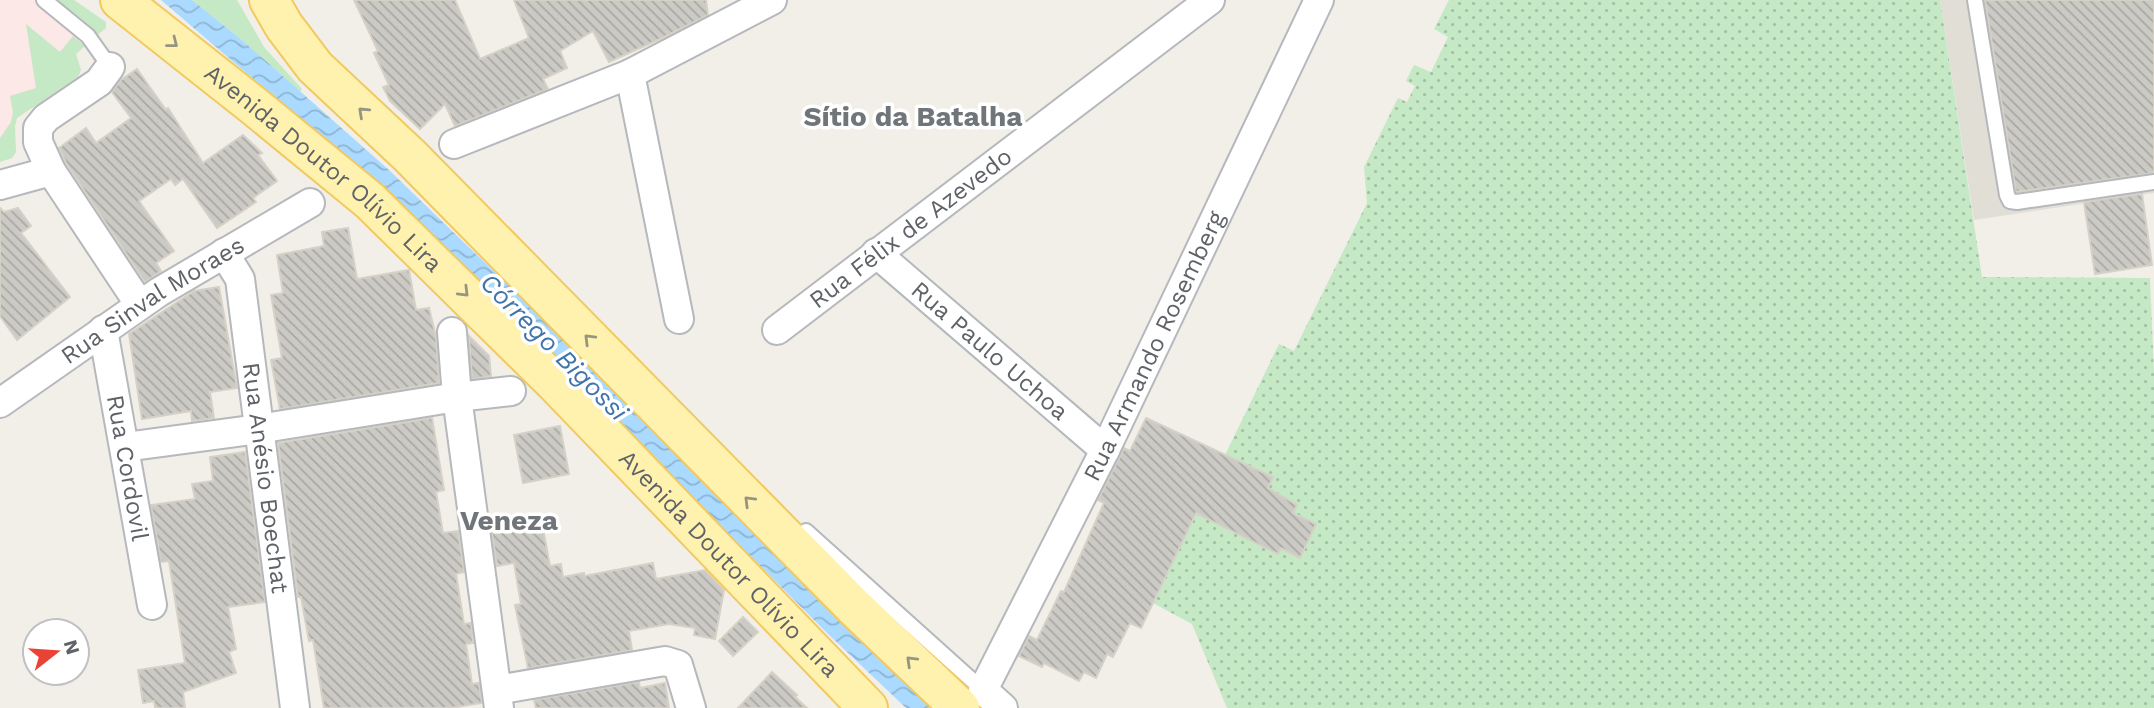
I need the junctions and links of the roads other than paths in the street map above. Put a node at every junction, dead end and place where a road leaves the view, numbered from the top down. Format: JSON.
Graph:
{"nodes":[{"id":1,"x":44,"y":0,"type":"edge"},
{"id":2,"x":120,"y":0,"type":"edge"},
{"id":3,"x":269,"y":0,"type":"edge"},
{"id":4,"x":287,"y":0,"type":"edge"},
{"id":5,"x":1210,"y":0,"type":"edge"},
{"id":6,"x":1319,"y":0,"type":"edge"},
{"id":7,"x":1975,"y":0,"type":"edge"},
{"id":8,"x":758,"y":4,"type":"edge"},
{"id":9,"x":316,"y":66,"type":"junction"},
{"id":10,"x":110,"y":67,"type":"joint"},
{"id":11,"x":630,"y":74,"type":"junction"},
{"id":12,"x":454,"y":144,"type":"dead end"},
{"id":13,"x":51,"y":171,"type":"junction"},
{"id":14,"x":2154,"y":182,"type":"edge"},
{"id":15,"x":0,"y":185,"type":"edge"},
{"id":16,"x":310,"y":203,"type":"dead end"},
{"id":17,"x":224,"y":253,"type":"junction"},
{"id":18,"x":876,"y":253,"type":"junction"},
{"id":19,"x":140,"y":305,"type":"junction"},
{"id":20,"x":679,"y":319,"type":"dead end"},
{"id":21,"x":103,"y":330,"type":"junction"},
{"id":22,"x":777,"y":330,"type":"dead end"},
{"id":23,"x":452,"y":332,"type":"dead end"},
{"id":24,"x":511,"y":391,"type":"dead end"},
{"id":25,"x":457,"y":397,"type":"junction"},
{"id":26,"x":0,"y":403,"type":"edge"},
{"id":27,"x":258,"y":429,"type":"junction"},
{"id":28,"x":125,"y":447,"type":"junction"},
{"id":29,"x":1105,"y":450,"type":"junction"},
{"id":30,"x":806,"y":531,"type":"dead end"},
{"id":31,"x":152,"y":605,"type":"dead end"},
{"id":32,"x":498,"y":699,"type":"edge"},
{"id":33,"x":982,"y":702,"type":"edge"},
{"id":34,"x":295,"y":708,"type":"edge"},
{"id":35,"x":691,"y":708,"type":"edge"},
{"id":36,"x":868,"y":708,"type":"edge"}],
"edges":[{"from":1,"to":10,"type":"lane"},
{"from":2,"to":36,"type":"main road","name":"Avenida Doutor Olívio Lira","one_way":true},
{"from":3,"to":9,"type":"main road"},
{"from":4,"to":9,"type":"main road"},
{"from":5,"to":18,"type":"street","name":"Rua Félix de Azevedo"},
{"from":6,"to":29,"type":"street","name":"Rua Armando Rosemberg"},
{"from":7,"to":14,"type":"lane"},
{"from":8,"to":11,"type":"street"},
{"from":33,"to":9,"type":"main road","one_way":true},
{"from":10,"to":13,"type":"street"},
{"from":11,"to":12,"type":"street"},
{"from":11,"to":20,"type":"street"},
{"from":13,"to":15,"type":"street"},
{"from":13,"to":19,"type":"street"},
{"from":16,"to":17,"type":"street","name":"Rua Sinval Moraes"},
{"from":17,"to":19,"type":"street","name":"Rua Sinval Moraes"},
{"from":17,"to":27,"type":"street","name":"Rua Anésio Boechat"},
{"from":18,"to":22,"type":"street","name":"Rua Félix de Azevedo"},
{"from":18,"to":29,"type":"street","name":"Rua Paulo Uchoa"},
{"from":19,"to":21,"type":"street","name":"Rua Sinval Moraes"},
{"from":21,"to":26,"type":"street","name":"Rua Sinval Moraes"},
{"from":21,"to":28,"type":"street","name":"Rua Cordovil"},
{"from":23,"to":25,"type":"street"},
{"from":24,"to":25,"type":"street"},
{"from":25,"to":27,"type":"street"},
{"from":25,"to":32,"type":"street"},
{"from":27,"to":28,"type":"street"},
{"from":27,"to":34,"type":"street","name":"Rua Anésio Boechat"},
{"from":28,"to":31,"type":"street","name":"Rua Cordovil"},
{"from":29,"to":33,"type":"street","name":"Rua Armando Rosemberg"},
{"from":30,"to":33,"type":"lane"},
{"from":32,"to":35,"type":"street"}]}
